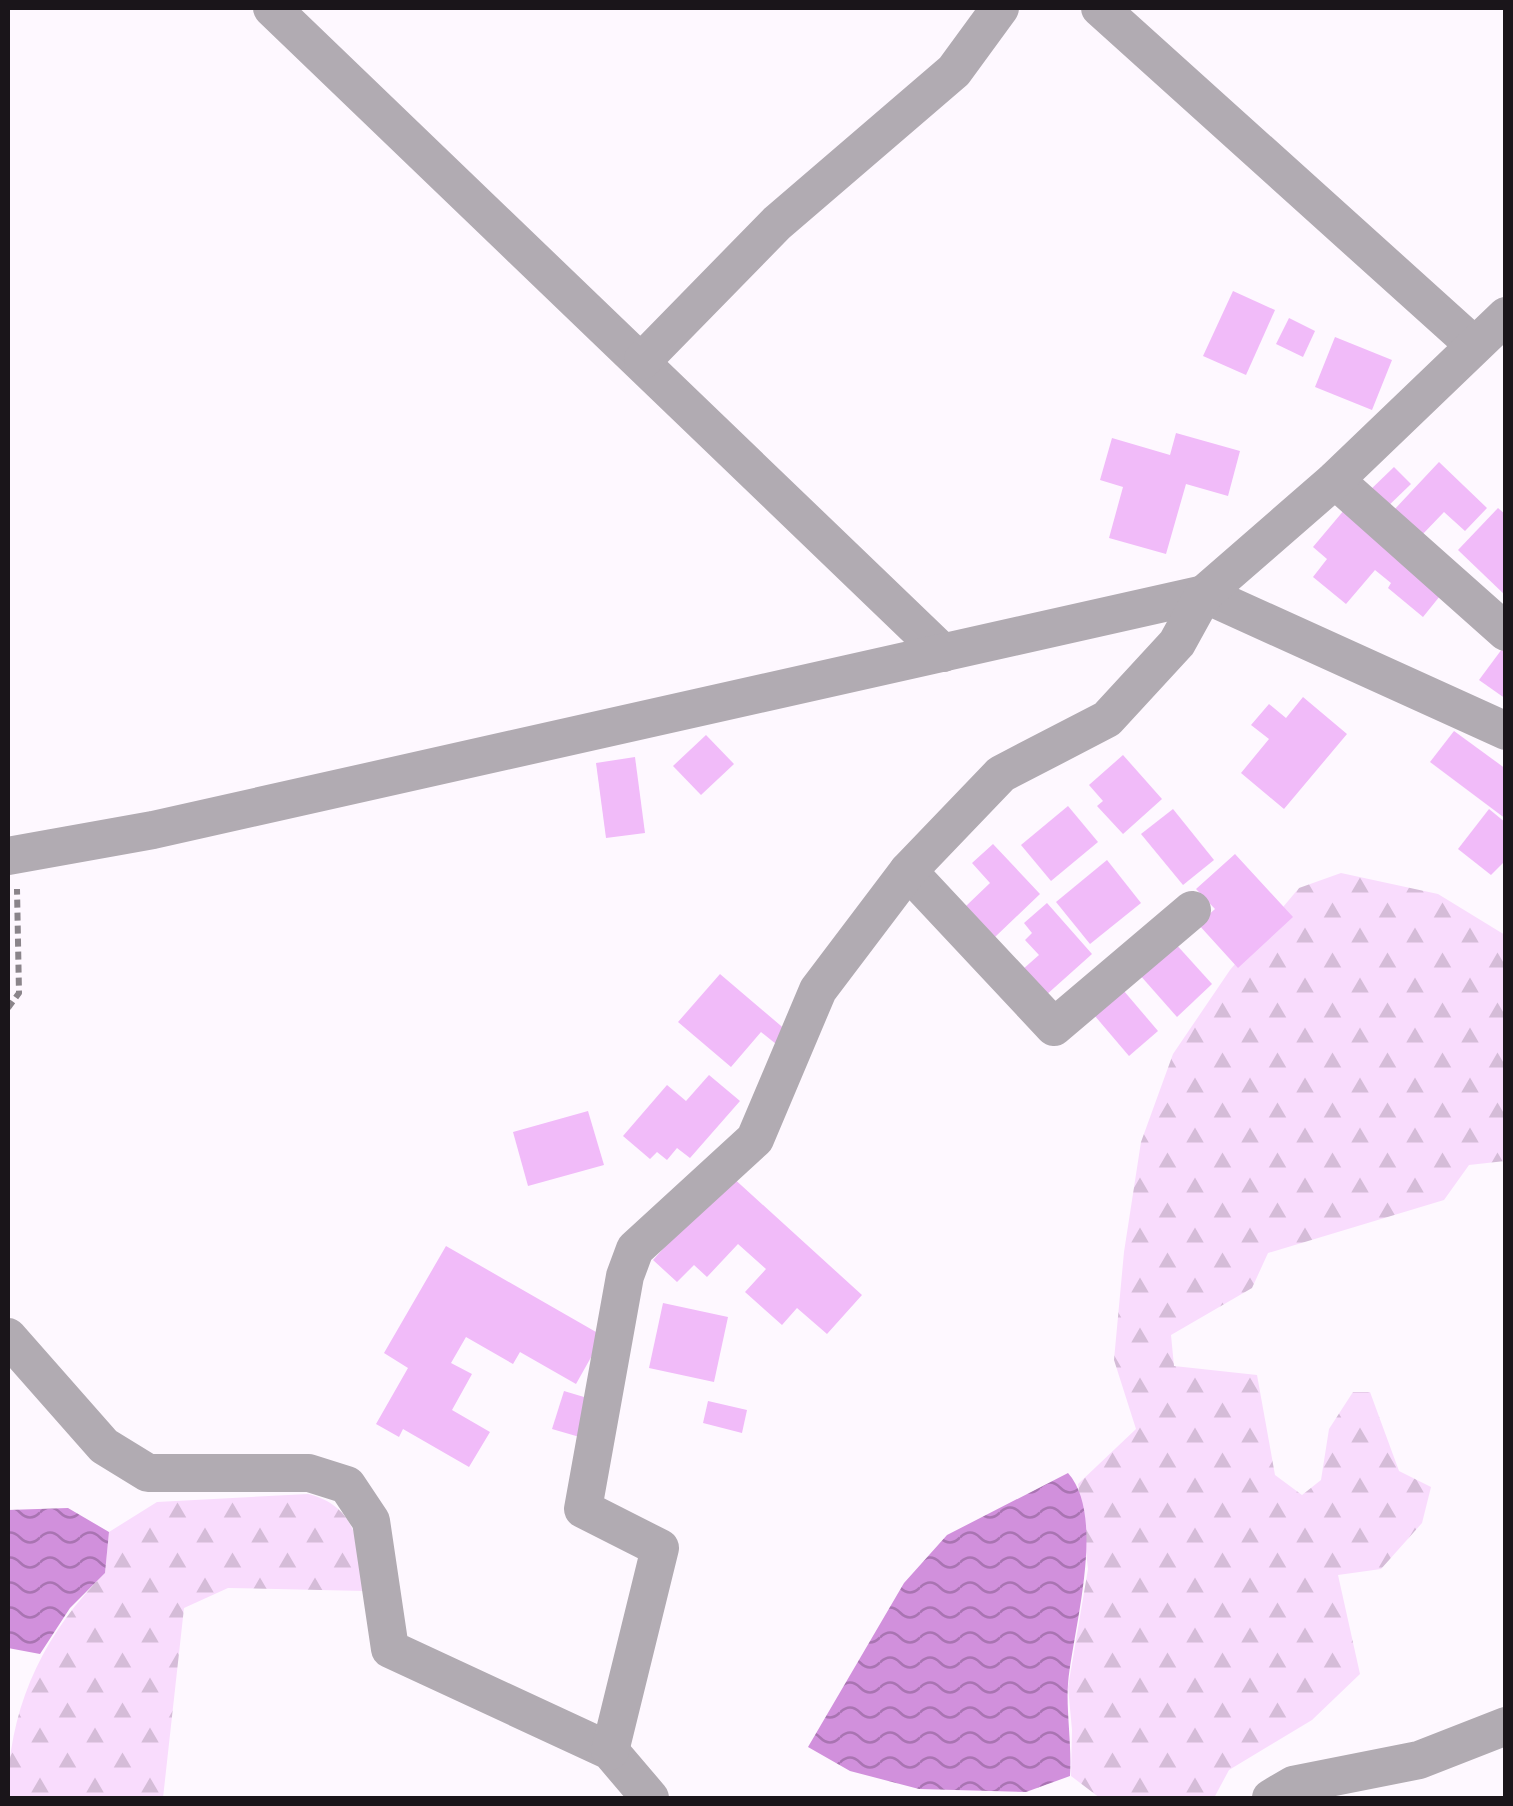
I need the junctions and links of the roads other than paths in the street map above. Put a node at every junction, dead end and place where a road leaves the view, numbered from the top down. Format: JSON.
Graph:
{"nodes":[{"id":1,"x":272,"y":8,"type":"edge"},
{"id":2,"x":1000,"y":8,"type":"edge"},
{"id":3,"x":1100,"y":8,"type":"edge"},
{"id":4,"x":1506,"y":316,"type":"edge"},
{"id":5,"x":1474,"y":345,"type":"junction"},
{"id":6,"x":643,"y":360,"type":"junction"},
{"id":7,"x":1335,"y":480,"type":"junction"},
{"id":8,"x":1204,"y":594,"type":"junction"},
{"id":9,"x":1506,"y":632,"type":"edge"},
{"id":10,"x":943,"y":654,"type":"junction"},
{"id":11,"x":1506,"y":731,"type":"edge"},
{"id":12,"x":12,"y":855,"type":"edge"},
{"id":13,"x":908,"y":870,"type":"junction"},
{"id":14,"x":1192,"y":910,"type":"dead end"},
{"id":15,"x":8,"y":1337,"type":"edge"},
{"id":16,"x":1506,"y":1726,"type":"edge"},
{"id":17,"x":610,"y":1751,"type":"junction"},
{"id":18,"x":650,"y":1798,"type":"edge"},
{"id":19,"x":1271,"y":1798,"type":"edge"}],
"edges":[{"from":1,"to":6,"type":"street"},
{"from":2,"to":6,"type":"street"},
{"from":3,"to":5,"type":"street"},
{"from":4,"to":5,"type":"street"},
{"from":5,"to":7,"type":"street"},
{"from":6,"to":10,"type":"street"},
{"from":7,"to":8,"type":"street"},
{"from":7,"to":9,"type":"street"},
{"from":8,"to":10,"type":"street"},
{"from":8,"to":11,"type":"street"},
{"from":8,"to":13,"type":"street"},
{"from":10,"to":12,"type":"street"},
{"from":13,"to":14,"type":"street"},
{"from":13,"to":17,"type":"street"},
{"from":15,"to":17,"type":"street"},
{"from":16,"to":19,"type":"street"},
{"from":17,"to":18,"type":"street"}]}
